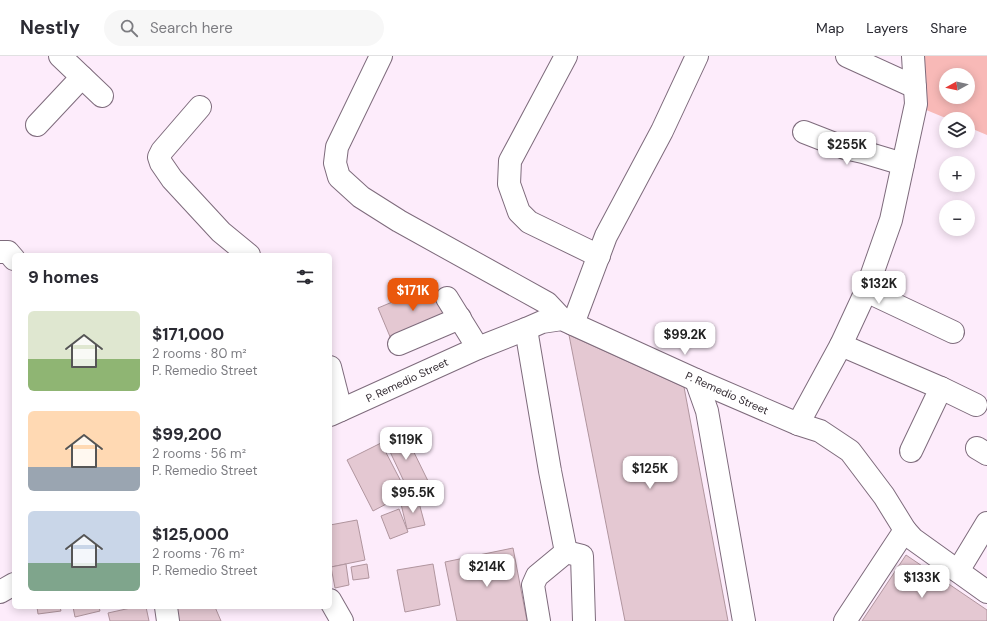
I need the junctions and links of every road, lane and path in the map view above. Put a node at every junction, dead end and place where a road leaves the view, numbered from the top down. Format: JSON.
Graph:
{"nodes":[{"id":1,"x":60,"y":56,"type":"edge"},
{"id":2,"x":381,"y":56,"type":"edge"},
{"id":3,"x":566,"y":56,"type":"edge"},
{"id":4,"x":697,"y":56,"type":"edge"},
{"id":5,"x":846,"y":56,"type":"edge"},
{"id":6,"x":913,"y":56,"type":"edge"},
{"id":7,"x":82,"y":78,"type":"junction"},
{"id":8,"x":915,"y":87,"type":"junction"},
{"id":9,"x":102,"y":96,"type":"dead end"},
{"id":10,"x":200,"y":107,"type":"dead end"},
{"id":11,"x":36,"y":125,"type":"dead end"},
{"id":12,"x":804,"y":132,"type":"dead end"},
{"id":13,"x":903,"y":164,"type":"junction"},
{"id":14,"x":0,"y":252,"type":"edge"},
{"id":15,"x":247,"y":253,"type":"edge"},
{"id":16,"x":599,"y":256,"type":"junction"},
{"id":17,"x":12,"y":257,"type":"edge"},
{"id":18,"x":866,"y":291,"type":"junction"},
{"id":19,"x":448,"y":298,"type":"dead end"},
{"id":20,"x":460,"y":318,"type":"junction"},
{"id":21,"x":567,"y":322,"type":"junction"},
{"id":22,"x":526,"y":329,"type":"junction"},
{"id":23,"x":953,"y":332,"type":"dead end"},
{"id":24,"x":399,"y":344,"type":"dead end"},
{"id":25,"x":841,"y":345,"type":"junction"},
{"id":26,"x":478,"y":348,"type":"junction"},
{"id":27,"x":696,"y":380,"type":"junction"},
{"id":28,"x":332,"y":385,"type":"edge"},
{"id":29,"x":941,"y":388,"type":"junction"},
{"id":30,"x":976,"y":405,"type":"dead end"},
{"id":31,"x":335,"y":413,"type":"edge"},
{"id":32,"x":798,"y":424,"type":"junction"},
{"id":33,"x":911,"y":451,"type":"dead end"},
{"id":34,"x":987,"y":523,"type":"edge"},
{"id":35,"x":905,"y":530,"type":"junction"},
{"id":36,"x":566,"y":552,"type":"junction"},
{"id":37,"x":958,"y":571,"type":"junction"},
{"id":38,"x":12,"y":585,"type":"edge"},
{"id":39,"x":0,"y":592,"type":"edge"},
{"id":40,"x":987,"y":592,"type":"edge"},
{"id":41,"x":332,"y":604,"type":"edge"},
{"id":42,"x":166,"y":609,"type":"edge"},
{"id":43,"x":168,"y":621,"type":"edge"},
{"id":44,"x":342,"y":621,"type":"edge"},
{"id":45,"x":539,"y":621,"type":"edge"},
{"id":46,"x":584,"y":621,"type":"edge"},
{"id":47,"x":744,"y":621,"type":"edge"},
{"id":48,"x":845,"y":621,"type":"edge"}],
"edges":[{"from":1,"to":7,"type":"street"},
{"from":2,"to":21,"type":"street"},
{"from":3,"to":16,"type":"street"},
{"from":4,"to":16,"type":"street"},
{"from":5,"to":8,"type":"street"},
{"from":6,"to":8,"type":"street"},
{"from":7,"to":9,"type":"street"},
{"from":7,"to":11,"type":"street"},
{"from":8,"to":13,"type":"street"},
{"from":10,"to":15,"type":"street"},
{"from":12,"to":13,"type":"street"},
{"from":13,"to":18,"type":"street"},
{"from":14,"to":17,"type":"street"},
{"from":16,"to":21,"type":"street"},
{"from":18,"to":23,"type":"street"},
{"from":18,"to":25,"type":"street"},
{"from":19,"to":20,"type":"street"},
{"from":20,"to":24,"type":"street"},
{"from":20,"to":26,"type":"street"},
{"from":21,"to":22,"type":"street","name":"P. Remedio Street"},
{"from":21,"to":27,"type":"street","name":"P. Remedio Street"},
{"from":22,"to":26,"type":"street","name":"P. Remedio Street"},
{"from":22,"to":36,"type":"street"},
{"from":25,"to":29,"type":"street"},
{"from":25,"to":32,"type":"street"},
{"from":26,"to":31,"type":"street","name":"P. Remedio Street"},
{"from":27,"to":32,"type":"street","name":"P. Remedio Street"},
{"from":27,"to":47,"type":"street"},
{"from":28,"to":31,"type":"street"},
{"from":29,"to":30,"type":"street"},
{"from":29,"to":33,"type":"street"},
{"from":32,"to":35,"type":"street","name":"P. Remedio Street"},
{"from":34,"to":37,"type":"street"},
{"from":35,"to":37,"type":"street","name":"P. Remedio Street"},
{"from":35,"to":48,"type":"street"},
{"from":36,"to":45,"type":"street"},
{"from":36,"to":46,"type":"street"},
{"from":37,"to":40,"type":"street","name":"P. Remedio Street"},
{"from":38,"to":39,"type":"street"},
{"from":41,"to":44,"type":"street"},
{"from":42,"to":43,"type":"street"}]}
